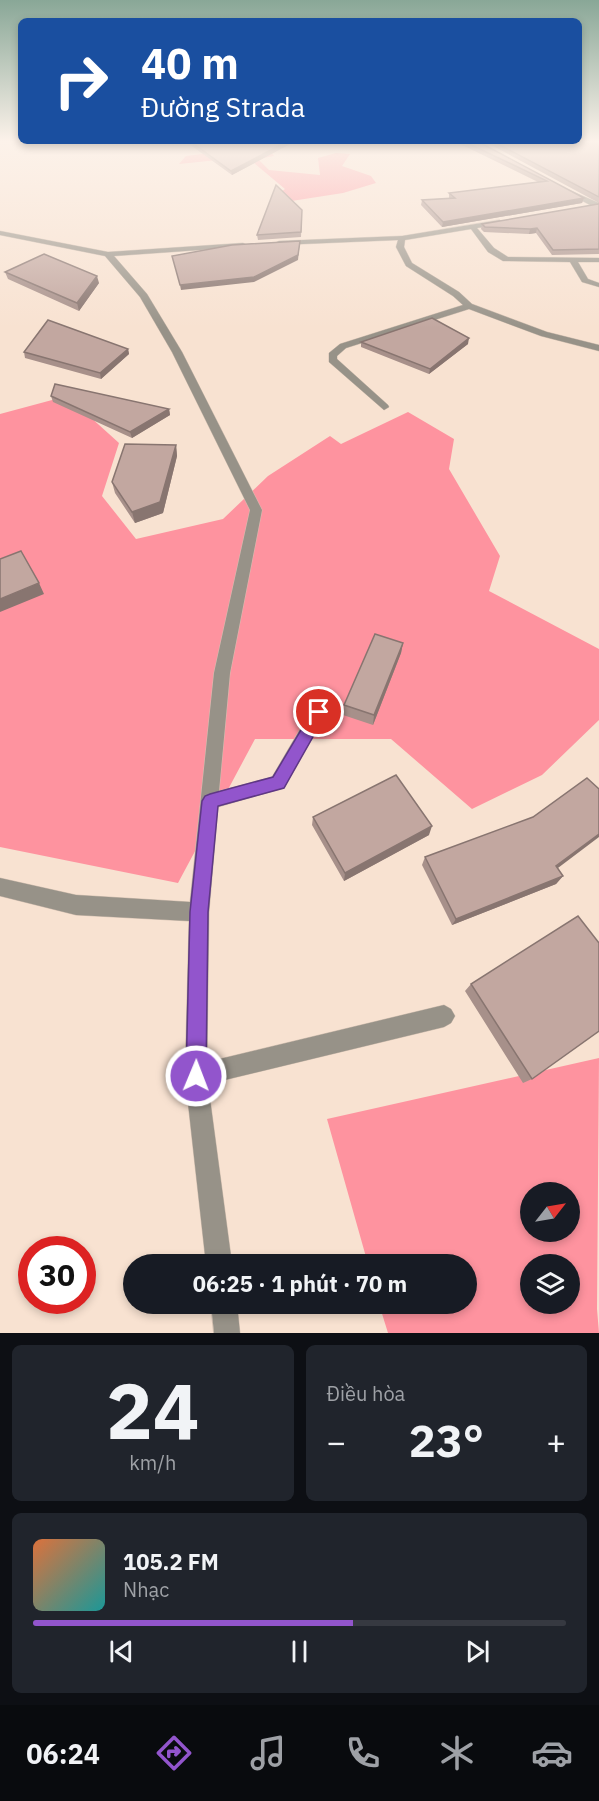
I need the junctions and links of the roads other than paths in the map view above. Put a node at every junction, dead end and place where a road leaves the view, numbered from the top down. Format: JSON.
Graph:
{"nodes":[{"id":1,"x":596,"y":205,"type":"edge"},
{"id":2,"x":584,"y":207,"type":"edge"},
{"id":3,"x":504,"y":222,"type":"edge"},
{"id":4,"x":473,"y":227,"type":"junction"},
{"id":5,"x":0,"y":233,"type":"edge"},
{"id":6,"x":402,"y":237,"type":"junction"},
{"id":7,"x":273,"y":243,"type":"edge"},
{"id":8,"x":250,"y":245,"type":"edge"},
{"id":9,"x":108,"y":254,"type":"junction"},
{"id":10,"x":573,"y":260,"type":"junction"},
{"id":11,"x":599,"y":260,"type":"edge"},
{"id":12,"x":599,"y":285,"type":"edge"},
{"id":13,"x":469,"y":306,"type":"junction"},
{"id":14,"x":599,"y":348,"type":"edge"},
{"id":15,"x":384,"y":408,"type":"dead end"},
{"id":16,"x":319,"y":712,"type":"dead end"},
{"id":17,"x":210,"y":801,"type":"junction"},
{"id":18,"x":0,"y":887,"type":"edge"},
{"id":19,"x":199,"y":912,"type":"junction"},
{"id":20,"x":444,"y":1016,"type":"dead end"},
{"id":21,"x":196,"y":1076,"type":"junction"},
{"id":22,"x":218,"y":1254,"type":"edge"},
{"id":23,"x":225,"y":1314,"type":"edge"},
{"id":24,"x":227,"y":1333,"type":"edge"}],
"edges":[{"from":1,"to":2,"type":"street"},
{"from":3,"to":4,"type":"street"},
{"from":4,"to":6,"type":"street"},
{"from":4,"to":10,"type":"street"},
{"from":5,"to":9,"type":"street"},
{"from":6,"to":7,"type":"street"},
{"from":6,"to":13,"type":"street"},
{"from":8,"to":9,"type":"street"},
{"from":9,"to":17,"type":"street"},
{"from":10,"to":11,"type":"street"},
{"from":10,"to":12,"type":"street"},
{"from":13,"to":14,"type":"street"},
{"from":13,"to":15,"type":"street"},
{"from":16,"to":17,"type":"street"},
{"from":17,"to":19,"type":"street"},
{"from":18,"to":19,"type":"street"},
{"from":19,"to":21,"type":"street"},
{"from":20,"to":21,"type":"street"},
{"from":21,"to":22,"type":"street"},
{"from":23,"to":24,"type":"street"}]}
